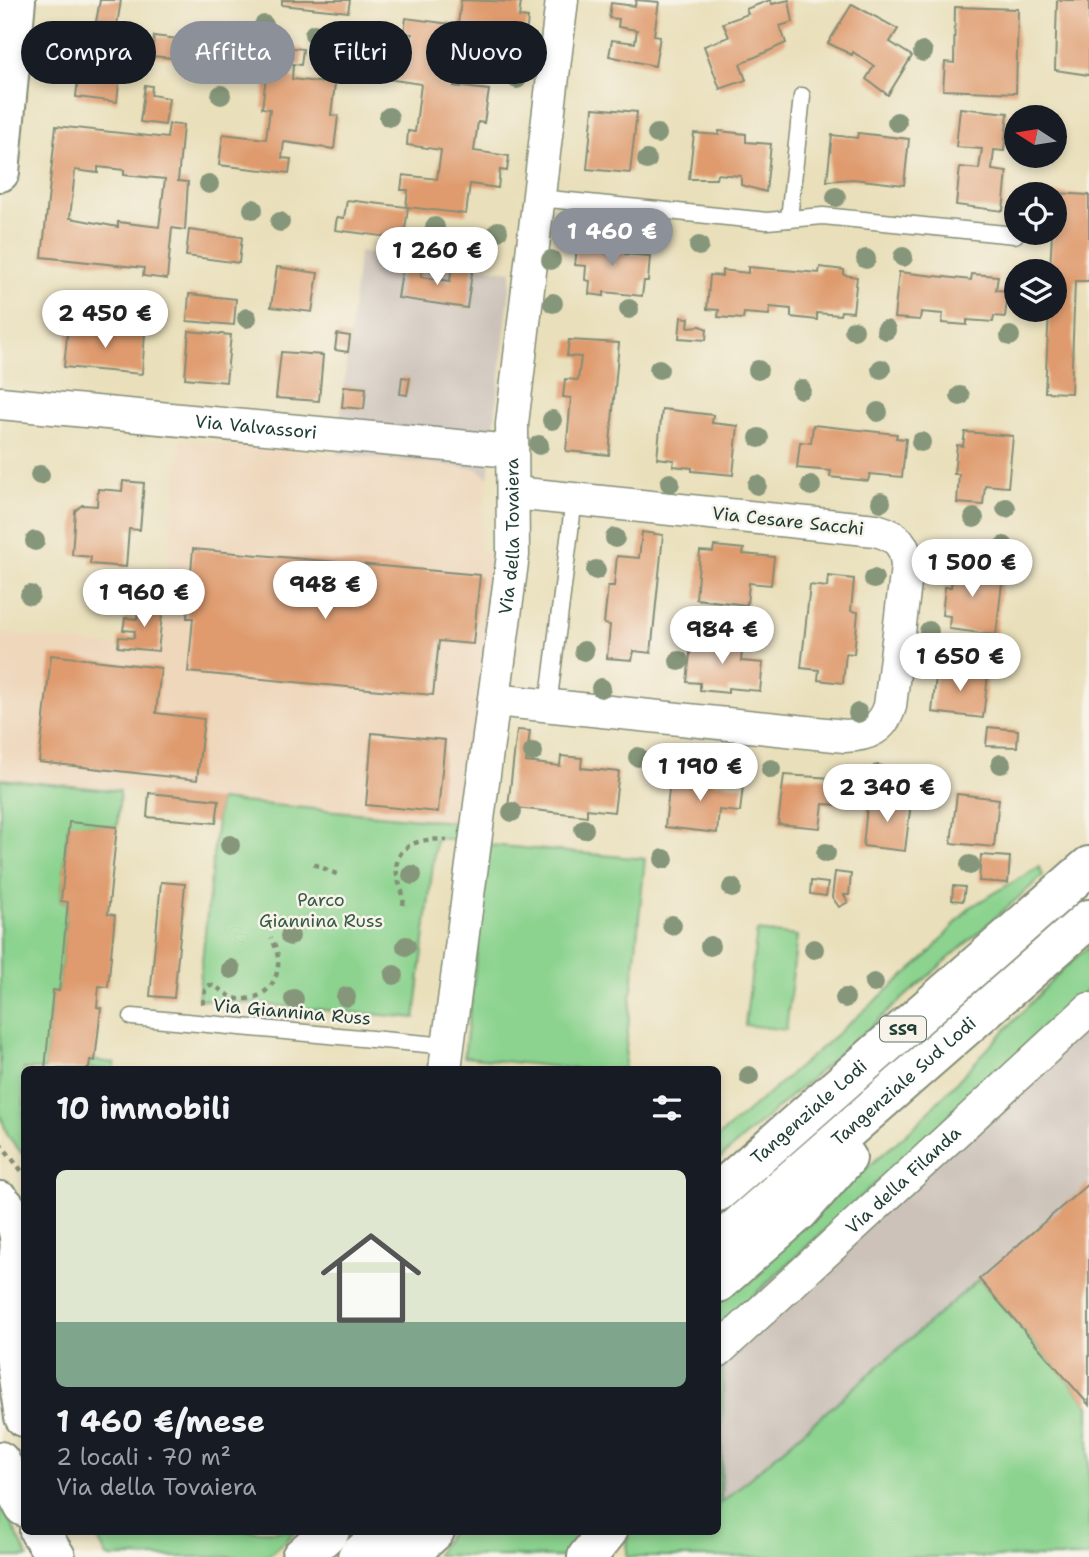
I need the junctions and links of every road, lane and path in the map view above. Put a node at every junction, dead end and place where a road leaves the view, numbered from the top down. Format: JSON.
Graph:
{"nodes":[{"id":1,"x":562,"y":0,"type":"edge"},
{"id":2,"x":10,"y":2,"type":"edge"},
{"id":3,"x":802,"y":96,"type":"dead end"},
{"id":4,"x":0,"y":172,"type":"edge"},
{"id":5,"x":539,"y":198,"type":"junction"},
{"id":6,"x":789,"y":219,"type":"junction"},
{"id":7,"x":1004,"y":235,"type":"edge"},
{"id":8,"x":0,"y":403,"type":"edge"},
{"id":9,"x":511,"y":452,"type":"junction"},
{"id":10,"x":514,"y":493,"type":"junction"},
{"id":11,"x":574,"y":499,"type":"junction"},
{"id":12,"x":494,"y":700,"type":"junction"},
{"id":13,"x":548,"y":706,"type":"junction"},
{"id":14,"x":475,"y":843,"type":"junction"},
{"id":15,"x":314,"y":864,"type":"dead end"},
{"id":16,"x":1089,"y":866,"type":"edge"},
{"id":17,"x":341,"y":876,"type":"dead end"},
{"id":18,"x":403,"y":905,"type":"dead end"},
{"id":19,"x":1089,"y":919,"type":"edge"},
{"id":20,"x":271,"y":938,"type":"dead end"},
{"id":21,"x":1089,"y":1009,"type":"edge"},
{"id":22,"x":132,"y":1017,"type":"dead end"},
{"id":23,"x":201,"y":1023,"type":"junction"},
{"id":24,"x":447,"y":1057,"type":"edge"},
{"id":25,"x":882,"y":1101,"type":"junction"},
{"id":26,"x":0,"y":1143,"type":"edge"},
{"id":27,"x":21,"y":1170,"type":"edge"},
{"id":28,"x":721,"y":1189,"type":"edge"},
{"id":29,"x":0,"y":1201,"type":"edge"},
{"id":30,"x":721,"y":1241,"type":"edge"},
{"id":31,"x":721,"y":1280,"type":"edge"},
{"id":32,"x":7,"y":1286,"type":"edge"},
{"id":33,"x":721,"y":1348,"type":"edge"},
{"id":34,"x":21,"y":1398,"type":"edge"},
{"id":35,"x":0,"y":1461,"type":"edge"},
{"id":36,"x":21,"y":1501,"type":"edge"},
{"id":37,"x":42,"y":1535,"type":"edge"},
{"id":38,"x":57,"y":1535,"type":"edge"},
{"id":39,"x":326,"y":1535,"type":"edge"},
{"id":40,"x":382,"y":1535,"type":"edge"},
{"id":41,"x":431,"y":1535,"type":"edge"},
{"id":42,"x":606,"y":1535,"type":"edge"},
{"id":43,"x":610,"y":1535,"type":"edge"},
{"id":44,"x":56,"y":1557,"type":"edge"},
{"id":45,"x":66,"y":1557,"type":"edge"},
{"id":46,"x":301,"y":1557,"type":"edge"},
{"id":47,"x":357,"y":1557,"type":"edge"},
{"id":48,"x":406,"y":1557,"type":"edge"},
{"id":49,"x":587,"y":1557,"type":"edge"},
{"id":50,"x":608,"y":1557,"type":"edge"}],
"edges":[{"from":1,"to":5,"type":"street","name":"Via della Tovaiera"},
{"from":2,"to":4,"type":"main road"},
{"from":3,"to":6,"type":"lane"},
{"from":5,"to":6,"type":"lane"},
{"from":5,"to":9,"type":"street","name":"Via della Tovaiera"},
{"from":6,"to":7,"type":"lane"},
{"from":8,"to":9,"type":"street","name":"Via Valvassori"},
{"from":9,"to":10,"type":"street","name":"Via della Tovaiera"},
{"from":10,"to":11,"type":"street","name":"Via Cesare Sacchi"},
{"from":10,"to":12,"type":"street","name":"Via della Tovaiera"},
{"from":11,"to":13,"type":"lane"},
{"from":11,"to":13,"type":"street","name":"Via Cesare Sacchi"},
{"from":12,"to":13,"type":"street","name":"Via Cesare Sacchi"},
{"from":12,"to":14,"type":"street","name":"Via della Tovaiera"},
{"from":14,"to":18,"type":"path"},
{"from":14,"to":24,"type":"street","name":"Via della Tovaiera"},
{"from":15,"to":17,"type":"path"},
{"from":16,"to":28,"type":"main road","name":"Tangenziale Lodi","number":"SS9"},
{"from":19,"to":25,"type":"main road","name":"Tangenziale Sud Lodi","number":"SS9"},
{"from":20,"to":23,"type":"path"},
{"from":21,"to":33,"type":"street","name":"Via della Filanda"},
{"from":22,"to":23,"type":"lane","name":"Via Giannina Russ"},
{"from":23,"to":24,"type":"lane","name":"Via Giannina Russ"},
{"from":25,"to":30,"type":"main road","name":"Tangenziale Sud Lodi","number":"SS9"},
{"from":25,"to":31,"type":"main road"},
{"from":26,"to":27,"type":"path"},
{"from":29,"to":32,"type":"main road"},
{"from":32,"to":34,"type":"main road"},
{"from":35,"to":36,"type":"main road"},
{"from":37,"to":44,"type":"main road"},
{"from":38,"to":45,"type":"main road"},
{"from":39,"to":46,"type":"main road"},
{"from":40,"to":47,"type":"main road"},
{"from":41,"to":48,"type":"main road"},
{"from":42,"to":49,"type":"main road"},
{"from":43,"to":50,"type":"street"}]}
